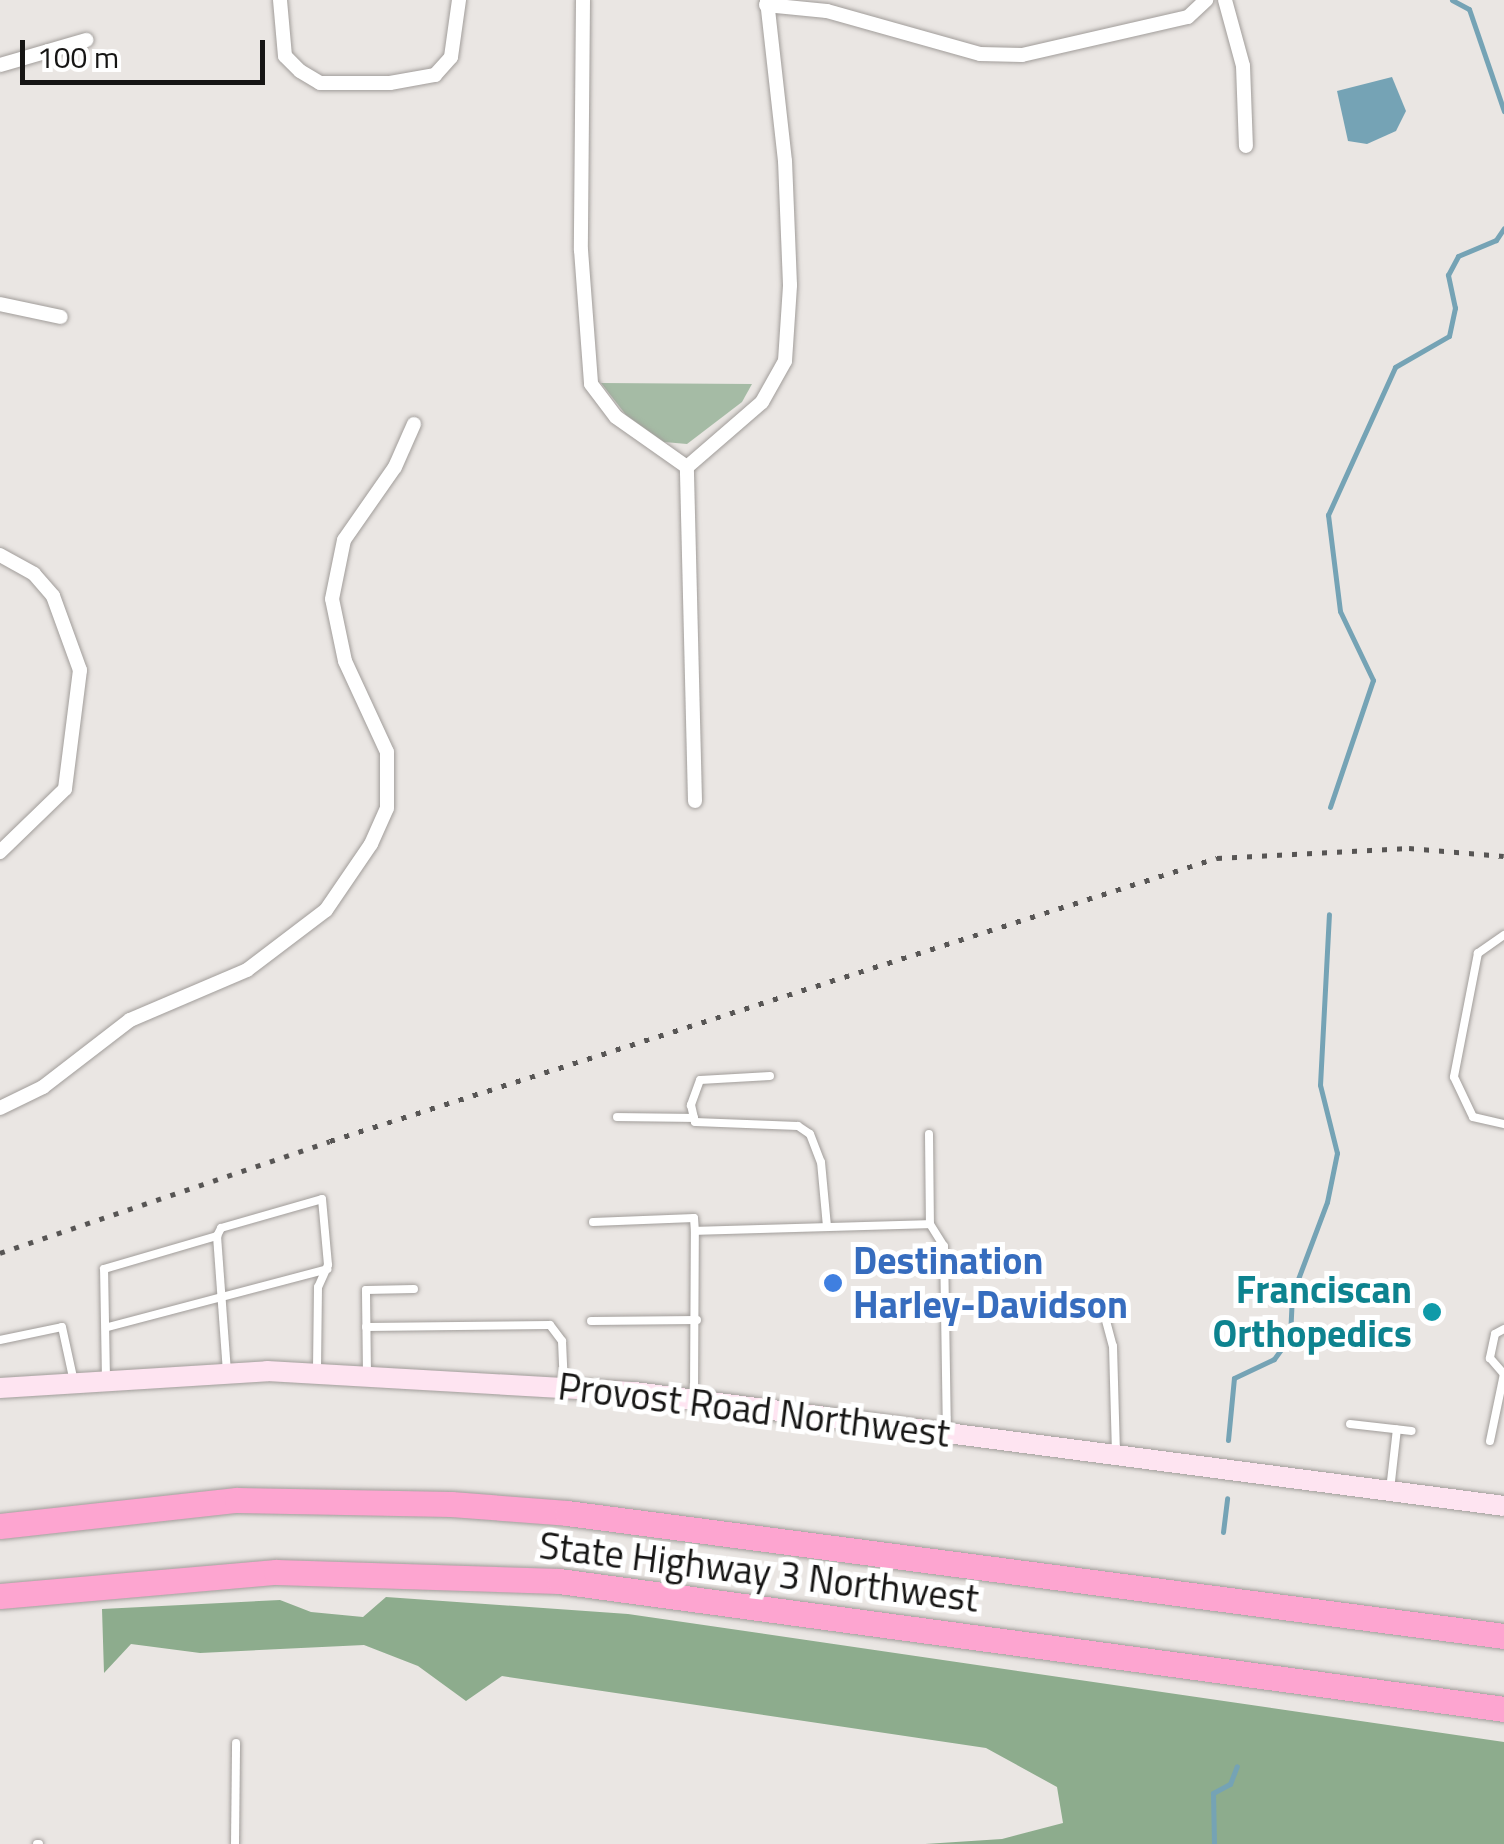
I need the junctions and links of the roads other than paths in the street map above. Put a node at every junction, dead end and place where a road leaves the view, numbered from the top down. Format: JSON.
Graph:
{"nodes":[{"id":1,"x":280,"y":0,"type":"edge"},
{"id":2,"x":458,"y":0,"type":"edge"},
{"id":3,"x":582,"y":0,"type":"edge"},
{"id":4,"x":1206,"y":0,"type":"edge"},
{"id":5,"x":1225,"y":0,"type":"edge"},
{"id":6,"x":766,"y":3,"type":"edge"},
{"id":7,"x":86,"y":40,"type":"dead end"},
{"id":8,"x":0,"y":65,"type":"edge"},
{"id":9,"x":1246,"y":146,"type":"dead end"},
{"id":10,"x":0,"y":304,"type":"edge"},
{"id":11,"x":61,"y":317,"type":"dead end"},
{"id":12,"x":414,"y":424,"type":"dead end"},
{"id":13,"x":687,"y":467,"type":"junction"},
{"id":14,"x":0,"y":555,"type":"edge"},
{"id":15,"x":695,"y":801,"type":"dead end"},
{"id":16,"x":3,"y":843,"type":"edge"},
{"id":17,"x":1504,"y":934,"type":"edge"},
{"id":18,"x":770,"y":1076,"type":"dead end"},
{"id":19,"x":0,"y":1108,"type":"edge"},
{"id":20,"x":617,"y":1117,"type":"dead end"},
{"id":21,"x":694,"y":1118,"type":"junction"},
{"id":22,"x":1504,"y":1124,"type":"edge"},
{"id":23,"x":929,"y":1134,"type":"dead end"},
{"id":24,"x":594,"y":1222,"type":"dead end"},
{"id":25,"x":930,"y":1224,"type":"junction"},
{"id":26,"x":827,"y":1227,"type":"junction"},
{"id":27,"x":695,"y":1231,"type":"junction"},
{"id":28,"x":218,"y":1236,"type":"junction"},
{"id":29,"x":326,"y":1268,"type":"junction"},
{"id":30,"x":414,"y":1289,"type":"dead end"},
{"id":31,"x":222,"y":1298,"type":"junction"},
{"id":32,"x":1104,"y":1317,"type":"dead end"},
{"id":33,"x":697,"y":1320,"type":"junction"},
{"id":34,"x":591,"y":1321,"type":"dead end"},
{"id":35,"x":108,"y":1326,"type":"junction"},
{"id":36,"x":366,"y":1327,"type":"junction"},
{"id":37,"x":1504,"y":1330,"type":"edge"},
{"id":38,"x":0,"y":1340,"type":"edge"},
{"id":39,"x":227,"y":1372,"type":"junction"},
{"id":40,"x":317,"y":1373,"type":"junction"},
{"id":41,"x":1504,"y":1374,"type":"edge"},
{"id":42,"x":366,"y":1375,"type":"junction"},
{"id":43,"x":106,"y":1380,"type":"junction"},
{"id":44,"x":74,"y":1382,"type":"junction"},
{"id":45,"x":564,"y":1386,"type":"junction"},
{"id":46,"x":0,"y":1388,"type":"edge"},
{"id":47,"x":694,"y":1400,"type":"junction"},
{"id":48,"x":1350,"y":1424,"type":"dead end"},
{"id":49,"x":1396,"y":1430,"type":"junction"},
{"id":50,"x":1412,"y":1432,"type":"dead end"},
{"id":51,"x":947,"y":1433,"type":"junction"},
{"id":52,"x":1490,"y":1441,"type":"dead end"},
{"id":53,"x":1116,"y":1454,"type":"junction"},
{"id":54,"x":1390,"y":1491,"type":"junction"},
{"id":55,"x":1504,"y":1506,"type":"edge"},
{"id":56,"x":0,"y":1526,"type":"edge"},
{"id":57,"x":0,"y":1596,"type":"edge"},
{"id":58,"x":1504,"y":1636,"type":"edge"},
{"id":59,"x":1504,"y":1710,"type":"edge"},
{"id":60,"x":236,"y":1743,"type":"dead end"},
{"id":61,"x":235,"y":1844,"type":"edge"}],
"edges":[{"from":1,"to":2,"type":"street"},
{"from":3,"to":13,"type":"street"},
{"from":4,"to":6,"type":"street"},
{"from":5,"to":9,"type":"street"},
{"from":6,"to":13,"type":"street"},
{"from":7,"to":8,"type":"street"},
{"from":10,"to":11,"type":"street"},
{"from":12,"to":19,"type":"street"},
{"from":13,"to":15,"type":"street"},
{"from":14,"to":16,"type":"street"},
{"from":17,"to":22,"type":"lane"},
{"from":18,"to":21,"type":"lane"},
{"from":20,"to":21,"type":"lane"},
{"from":21,"to":26,"type":"lane"},
{"from":23,"to":25,"type":"lane"},
{"from":24,"to":27,"type":"lane"},
{"from":25,"to":26,"type":"lane"},
{"from":25,"to":51,"type":"lane"},
{"from":26,"to":27,"type":"lane"},
{"from":27,"to":33,"type":"lane"},
{"from":28,"to":29,"type":"lane"},
{"from":28,"to":31,"type":"lane"},
{"from":28,"to":35,"type":"lane"},
{"from":29,"to":31,"type":"lane"},
{"from":29,"to":40,"type":"lane"},
{"from":30,"to":36,"type":"lane"},
{"from":31,"to":35,"type":"lane"},
{"from":31,"to":39,"type":"lane"},
{"from":32,"to":53,"type":"lane"},
{"from":33,"to":34,"type":"lane"},
{"from":33,"to":47,"type":"lane"},
{"from":35,"to":43,"type":"lane"},
{"from":36,"to":42,"type":"lane"},
{"from":36,"to":45,"type":"lane"},
{"from":37,"to":41,"type":"lane"},
{"from":38,"to":44,"type":"lane"},
{"from":39,"to":40,"type":"street","name":"Provost Road Northwest"},
{"from":39,"to":43,"type":"street","name":"Provost Road Northwest"},
{"from":40,"to":42,"type":"street","name":"Provost Road Northwest"},
{"from":41,"to":52,"type":"lane"},
{"from":42,"to":45,"type":"street","name":"Provost Road Northwest"},
{"from":43,"to":44,"type":"street","name":"Provost Road Northwest"},
{"from":44,"to":46,"type":"street","name":"Provost Road Northwest"},
{"from":45,"to":47,"type":"street","name":"Provost Road Northwest"},
{"from":47,"to":51,"type":"street","name":"Provost Road Northwest"},
{"from":48,"to":49,"type":"lane"},
{"from":49,"to":50,"type":"lane"},
{"from":49,"to":54,"type":"lane"},
{"from":51,"to":53,"type":"street","name":"Provost Road Northwest"},
{"from":53,"to":54,"type":"street","name":"Provost Road Northwest"},
{"from":54,"to":55,"type":"street","name":"Provost Road Northwest"},
{"from":56,"to":58,"type":"highway","name":"State Highway 3 Northwest"},
{"from":57,"to":59,"type":"highway","name":"State Highway 3 Northwest"},
{"from":60,"to":61,"type":"lane"}]}
